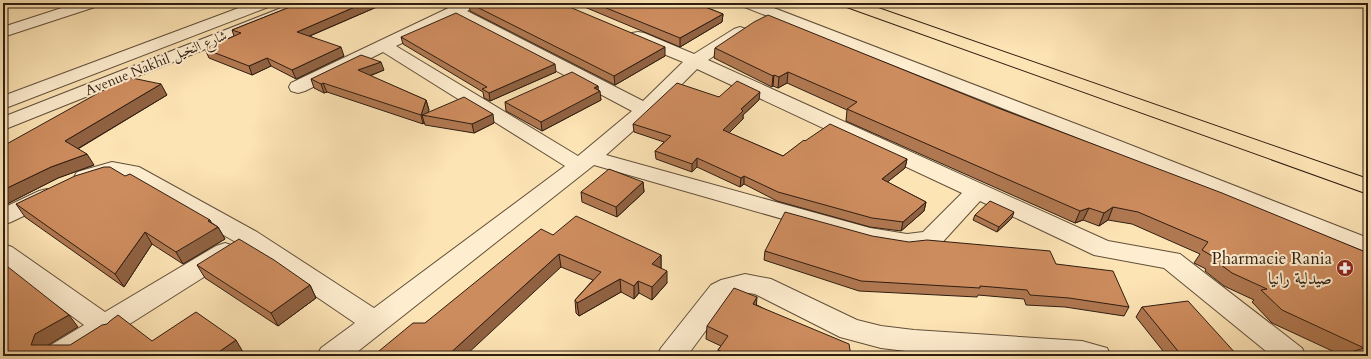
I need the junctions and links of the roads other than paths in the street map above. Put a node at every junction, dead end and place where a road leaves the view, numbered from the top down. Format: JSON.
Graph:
{"nodes":[{"id":1,"x":89,"y":3,"type":"edge"},
{"id":2,"x":266,"y":3,"type":"edge"},
{"id":3,"x":308,"y":3,"type":"edge"},
{"id":4,"x":747,"y":3,"type":"edge"},
{"id":5,"x":849,"y":3,"type":"edge"},
{"id":6,"x":463,"y":7,"type":"edge"},
{"id":7,"x":771,"y":12,"type":"junction"},
{"id":8,"x":623,"y":31,"type":"edge"},
{"id":9,"x":3,"y":32,"type":"edge"},
{"id":10,"x":385,"y":46,"type":"junction"},
{"id":11,"x":695,"y":61,"type":"junction"},
{"id":12,"x":574,"y":72,"type":"junction"},
{"id":13,"x":553,"y":82,"type":"edge"},
{"id":14,"x":298,"y":87,"type":"dead end"},
{"id":15,"x":510,"y":100,"type":"edge"},
{"id":16,"x":3,"y":103,"type":"edge"},
{"id":17,"x":489,"y":110,"type":"junction"},
{"id":18,"x":645,"y":110,"type":"junction"},
{"id":19,"x":3,"y":124,"type":"edge"},
{"id":20,"x":585,"y":161,"type":"junction"},
{"id":21,"x":1368,"y":187,"type":"edge"},
{"id":22,"x":977,"y":191,"type":"junction"},
{"id":23,"x":3,"y":217,"type":"edge"},
{"id":24,"x":248,"y":238,"type":"junction"},
{"id":25,"x":1368,"y":247,"type":"edge"},
{"id":26,"x":3,"y":253,"type":"edge"},
{"id":27,"x":374,"y":322,"type":"junction"},
{"id":28,"x":106,"y":327,"type":"junction"},
{"id":29,"x":56,"y":356,"type":"edge"},
{"id":30,"x":331,"y":356,"type":"edge"},
{"id":31,"x":671,"y":356,"type":"edge"},
{"id":32,"x":1097,"y":356,"type":"edge"},
{"id":33,"x":1292,"y":356,"type":"edge"}],
"edges":[{"from":1,"to":9,"type":"street"},
{"from":2,"to":16,"type":"street","name":"Avenue Nakhil شارع النخيل"},
{"from":3,"to":19,"type":"street","name":"Avenue Nakhil شارع النخيل"},
{"from":4,"to":7,"type":"street"},
{"from":5,"to":21,"type":"main road"},
{"from":6,"to":10,"type":"street"},
{"from":6,"to":12,"type":"street"},
{"from":7,"to":11,"type":"street"},
{"from":7,"to":25,"type":"street"},
{"from":8,"to":11,"type":"street"},
{"from":10,"to":14,"type":"street"},
{"from":10,"to":17,"type":"street"},
{"from":11,"to":18,"type":"street"},
{"from":11,"to":22,"type":"street"},
{"from":12,"to":13,"type":"street"},
{"from":12,"to":18,"type":"street"},
{"from":15,"to":17,"type":"street"},
{"from":17,"to":20,"type":"street"},
{"from":18,"to":20,"type":"street"},
{"from":20,"to":22,"type":"street"},
{"from":20,"to":27,"type":"street"},
{"from":22,"to":33,"type":"street"},
{"from":23,"to":24,"type":"street"},
{"from":24,"to":27,"type":"street"},
{"from":24,"to":28,"type":"street"},
{"from":26,"to":28,"type":"street"},
{"from":27,"to":30,"type":"street"},
{"from":28,"to":29,"type":"street"},
{"from":31,"to":32,"type":"street"}]}
